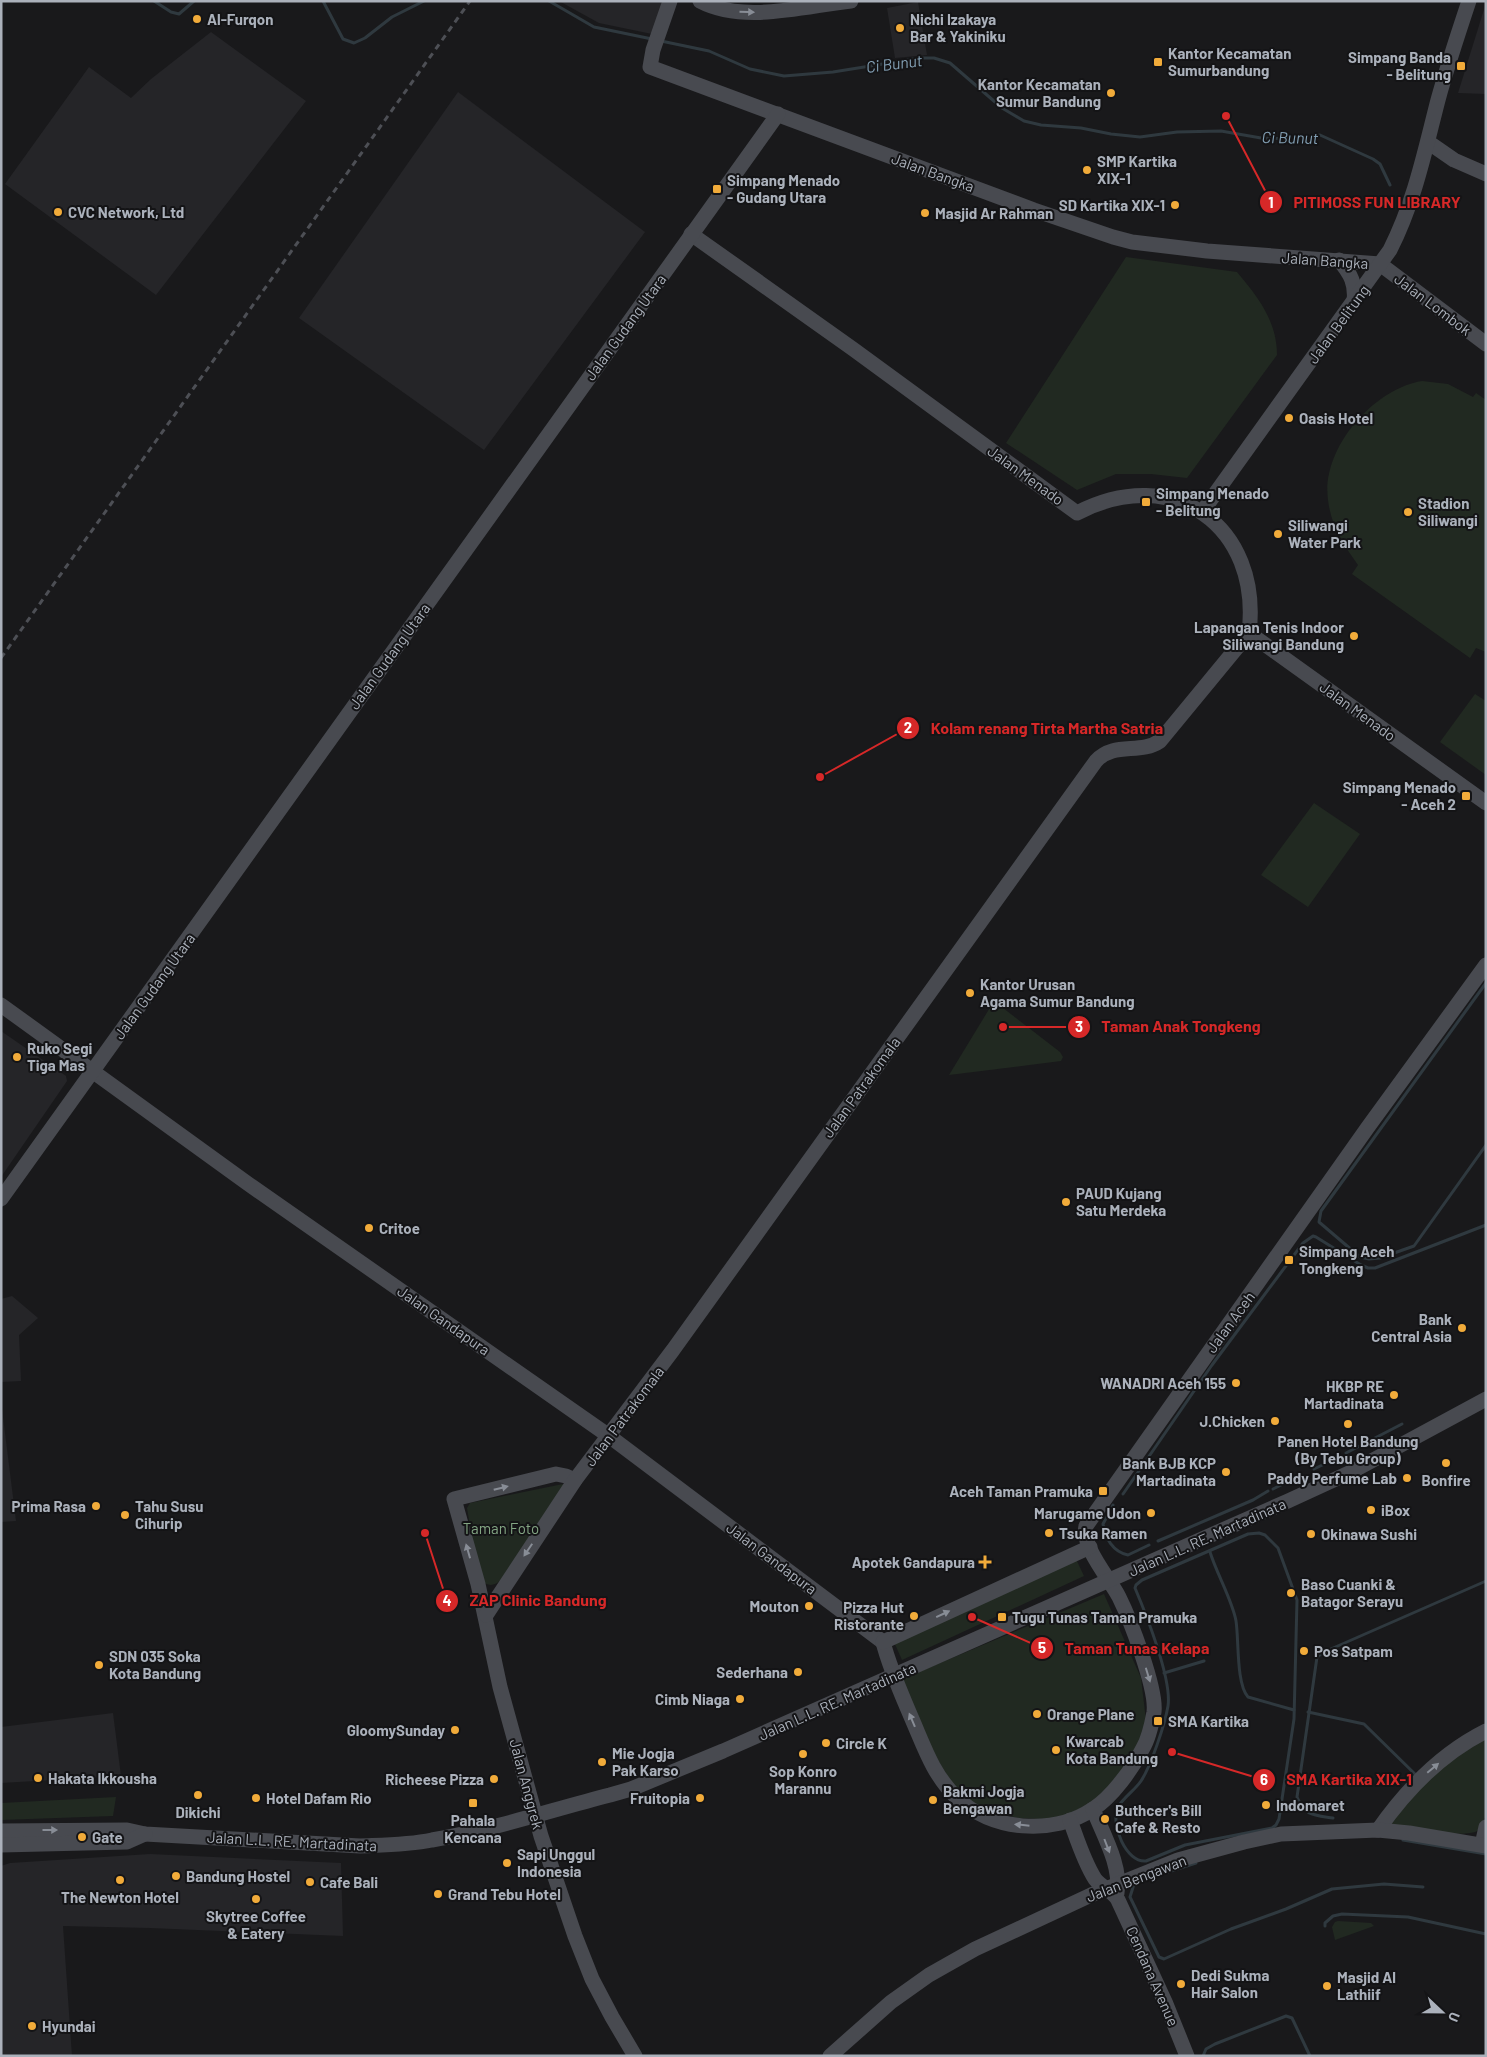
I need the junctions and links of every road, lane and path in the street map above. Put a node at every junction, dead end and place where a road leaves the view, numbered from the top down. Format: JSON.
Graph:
{"nodes":[{"id":1,"x":700,"y":1,"type":"edge"},
{"id":2,"x":851,"y":1,"type":"edge"},
{"id":3,"x":1469,"y":1,"type":"edge"},
{"id":4,"x":669,"y":6,"type":"edge"},
{"id":5,"x":778,"y":114,"type":"junction"},
{"id":6,"x":1428,"y":142,"type":"junction"},
{"id":7,"x":1486,"y":174,"type":"edge"},
{"id":8,"x":692,"y":234,"type":"junction"},
{"id":9,"x":1339,"y":260,"type":"junction"},
{"id":10,"x":1380,"y":264,"type":"junction"},
{"id":11,"x":1354,"y":302,"type":"junction"},
{"id":12,"x":1486,"y":344,"type":"edge"},
{"id":13,"x":1202,"y":512,"type":"junction"},
{"id":14,"x":1249,"y":633,"type":"junction"},
{"id":15,"x":1486,"y":802,"type":"edge"},
{"id":16,"x":1486,"y":965,"type":"edge"},
{"id":17,"x":1,"y":1005,"type":"edge"},
{"id":18,"x":93,"y":1070,"type":"junction"},
{"id":19,"x":1,"y":1198,"type":"edge"},
{"id":20,"x":1486,"y":1399,"type":"edge"},
{"id":21,"x":609,"y":1436,"type":"junction"},
{"id":22,"x":574,"y":1480,"type":"junction"},
{"id":23,"x":1090,"y":1547,"type":"junction"},
{"id":24,"x":1111,"y":1581,"type":"junction"},
{"id":25,"x":478,"y":1584,"type":"junction"},
{"id":26,"x":505,"y":1585,"type":"junction"},
{"id":27,"x":486,"y":1615,"type":"junction"},
{"id":28,"x":883,"y":1642,"type":"junction"},
{"id":29,"x":893,"y":1675,"type":"junction"},
{"id":30,"x":1486,"y":1731,"type":"edge"},
{"id":31,"x":1093,"y":1809,"type":"junction"},
{"id":32,"x":536,"y":1815,"type":"junction"},
{"id":33,"x":1070,"y":1820,"type":"junction"},
{"id":34,"x":1,"y":1826,"type":"edge"},
{"id":35,"x":1486,"y":1827,"type":"edge"},
{"id":36,"x":1378,"y":1830,"type":"junction"},
{"id":37,"x":12,"y":1835,"type":"edge"},
{"id":38,"x":1,"y":1845,"type":"edge"},
{"id":39,"x":1484,"y":1846,"type":"edge"},
{"id":40,"x":1,"y":1851,"type":"edge"},
{"id":41,"x":1113,"y":1890,"type":"junction"},
{"id":42,"x":636,"y":2056,"type":"edge"},
{"id":43,"x":830,"y":2056,"type":"edge"},
{"id":44,"x":1187,"y":2056,"type":"edge"}],
"edges":[{"from":1,"to":2,"type":"street","one_way":true},
{"from":3,"to":6,"type":"street","name":"Jalan Belitung"},
{"from":4,"to":5,"type":"street","name":"Jalan Bangka"},
{"from":5,"to":8,"type":"street","name":"Jalan Gudang Utara"},
{"from":5,"to":9,"type":"street","name":"Jalan Bangka"},
{"from":6,"to":7,"type":"street"},
{"from":6,"to":10,"type":"street","name":"Jalan Belitung"},
{"from":8,"to":13,"type":"street","name":"Jalan Menado"},
{"from":8,"to":18,"type":"street","name":"Jalan Gudang Utara"},
{"from":9,"to":10,"type":"street","name":"Jalan Bangka"},
{"from":9,"to":11,"type":"street"},
{"from":10,"to":11,"type":"street","name":"Jalan Belitung"},
{"from":10,"to":12,"type":"street","name":"Jalan Lombok"},
{"from":11,"to":13,"type":"street","name":"Jalan Belitung"},
{"from":13,"to":14,"type":"street","name":"Jalan Menado"},
{"from":14,"to":15,"type":"street","name":"Jalan Menado"},
{"from":14,"to":21,"type":"street","name":"Jalan Patrakomala"},
{"from":16,"to":23,"type":"street","name":"Jalan Aceh"},
{"from":17,"to":18,"type":"street","name":"Jalan Gandapura"},
{"from":18,"to":19,"type":"street","name":"Jalan Gudang Utara"},
{"from":18,"to":21,"type":"street","name":"Jalan Gandapura"},
{"from":20,"to":24,"type":"street","name":"Jalan L.L. RE. Martadinata"},
{"from":21,"to":22,"type":"street","name":"Jalan Patrakomala"},
{"from":21,"to":28,"type":"street","name":"Jalan Gandapura"},
{"from":25,"to":22,"type":"street","name":"Jalan Anggrek","one_way":true},
{"from":22,"to":26,"type":"street","name":"Jalan Patrakomala","one_way":true},
{"from":23,"to":24,"type":"street"},
{"from":28,"to":23,"type":"street","one_way":true},
{"from":24,"to":29,"type":"street","name":"Jalan L.L. RE. Martadinata"},
{"from":24,"to":31,"type":"street","one_way":true},
{"from":25,"to":26,"type":"street"},
{"from":25,"to":27,"type":"street","name":"Jalan Anggrek"},
{"from":26,"to":27,"type":"street","name":"Jalan Patrakomala"},
{"from":27,"to":32,"type":"street","name":"Jalan Anggrek"},
{"from":28,"to":29,"type":"street"},
{"from":29,"to":32,"type":"street","name":"Jalan L.L. RE. Martadinata"},
{"from":33,"to":29,"type":"street","one_way":true},
{"from":36,"to":30,"type":"street","one_way":true},
{"from":31,"to":33,"type":"street"},
{"from":31,"to":41,"type":"street","name":"Cendana Avenue","one_way":true},
{"from":32,"to":37,"type":"street","name":"Jalan L.L. RE. Martadinata"},
{"from":32,"to":42,"type":"street","name":"Jalan Anggrek"},
{"from":33,"to":41,"type":"street","name":"Cendana Avenue"},
{"from":34,"to":37,"type":"street"},
{"from":35,"to":39,"type":"street"},
{"from":36,"to":39,"type":"street","name":"Jalan Bengawan"},
{"from":36,"to":41,"type":"street","name":"Jalan Bengawan"},
{"from":37,"to":38,"type":"street","name":"Jalan L.L. RE. Martadinata"},
{"from":37,"to":40,"type":"street"},
{"from":41,"to":43,"type":"street","name":"Jalan Bengawan"},
{"from":41,"to":44,"type":"street","name":"Cendana Avenue"}]}
